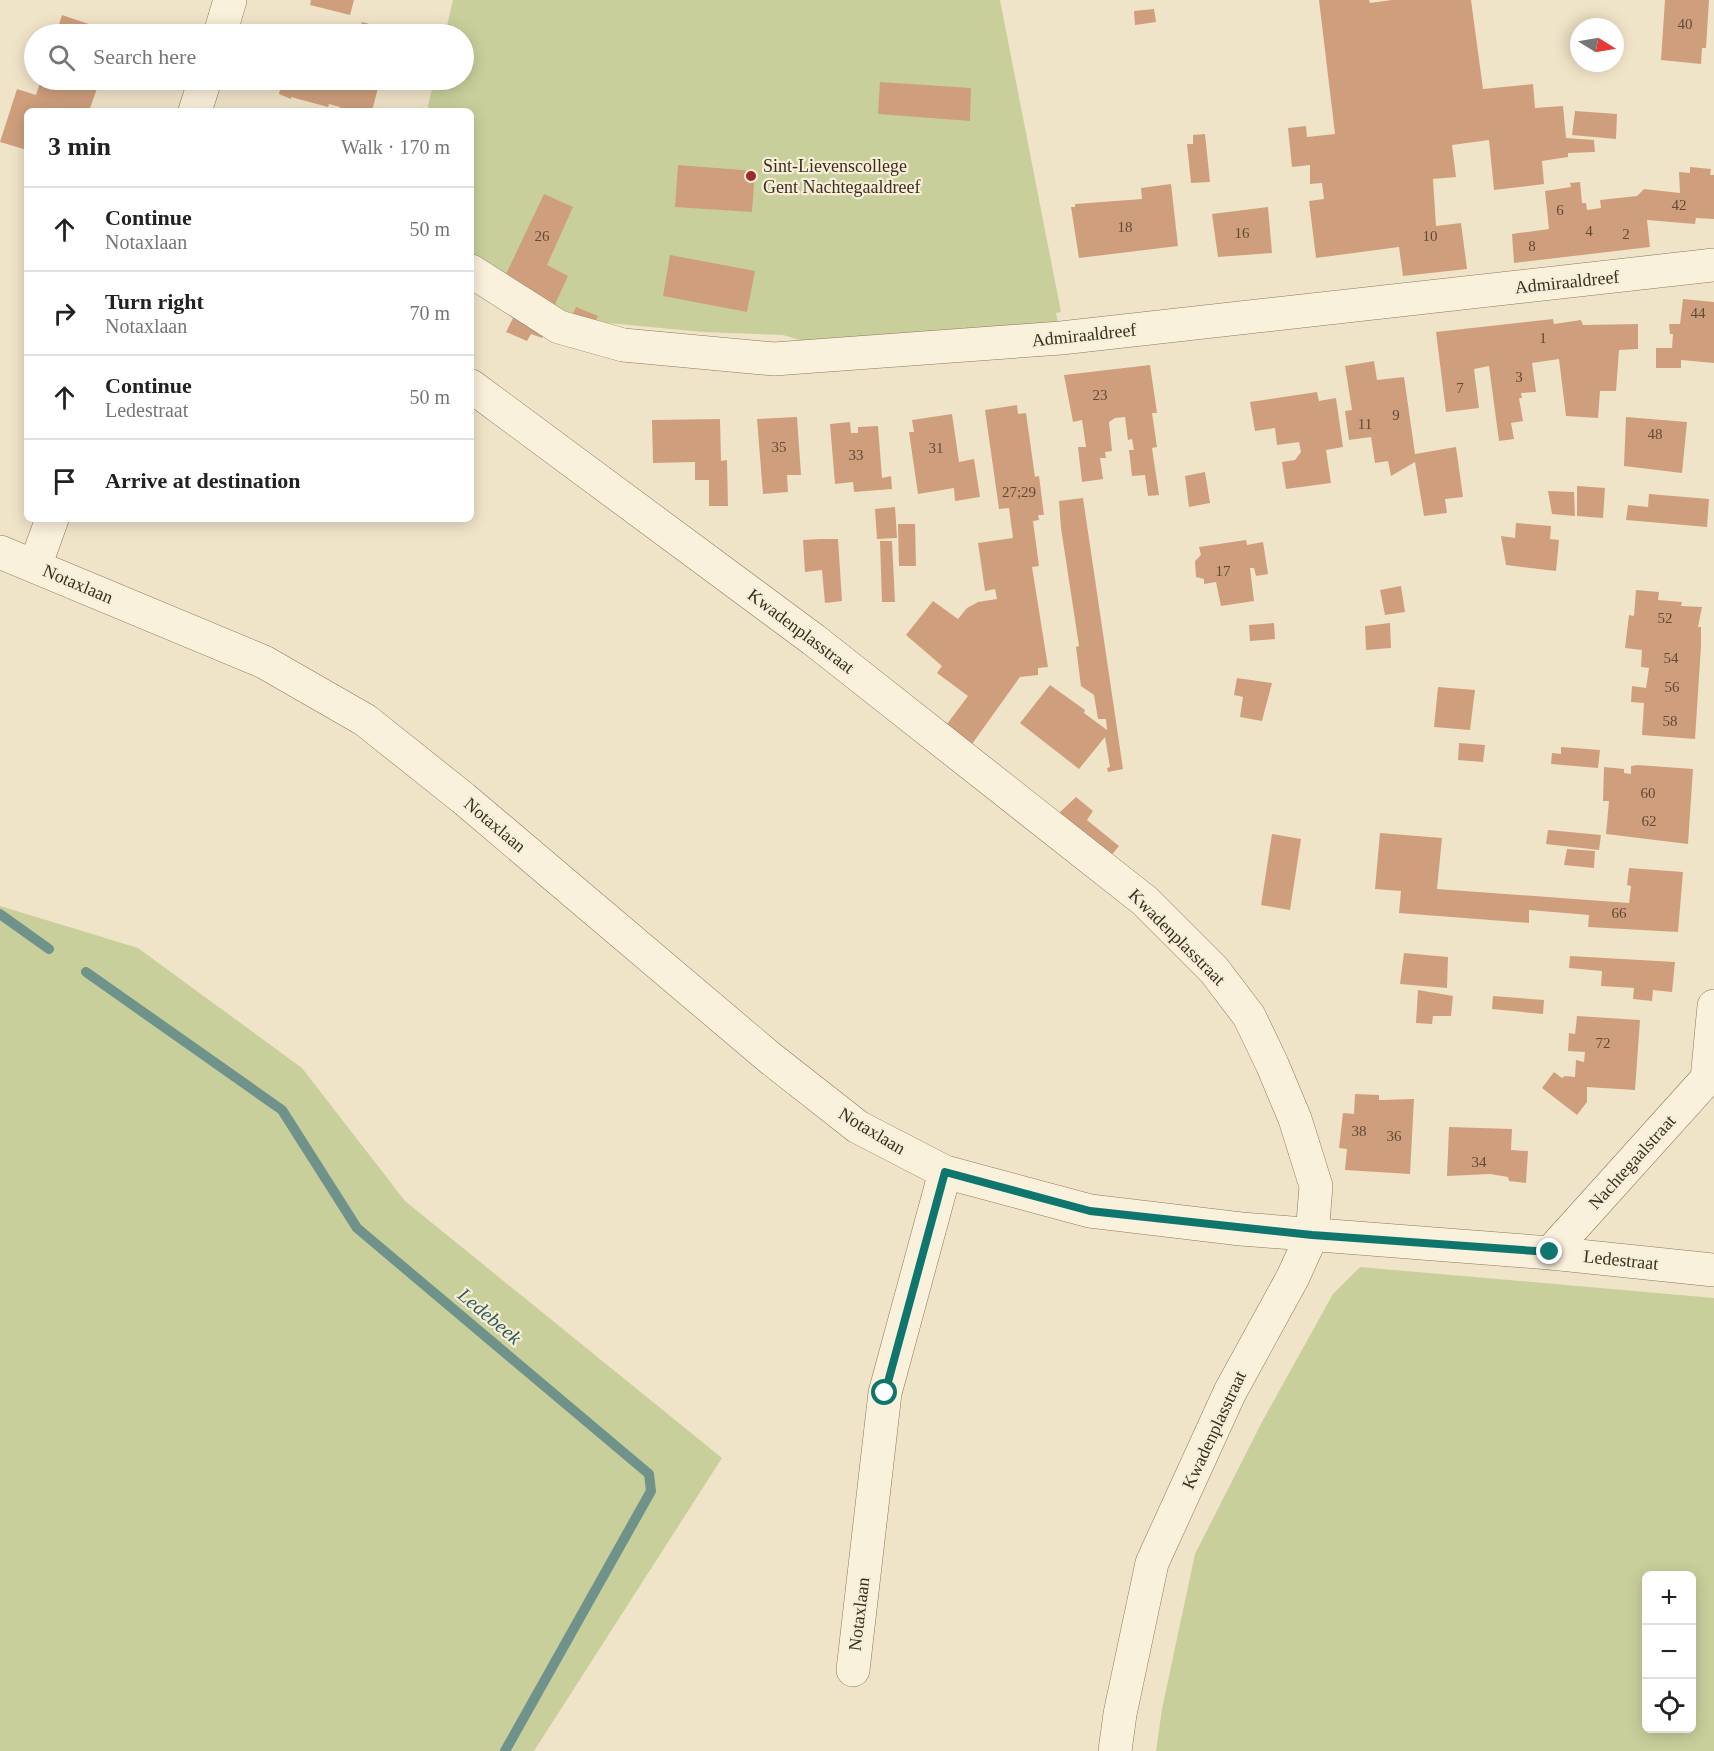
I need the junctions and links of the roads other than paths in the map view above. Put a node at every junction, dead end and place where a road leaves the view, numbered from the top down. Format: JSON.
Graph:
{"nodes":[{"id":1,"x":230,"y":0,"type":"edge"},
{"id":2,"x":223,"y":24,"type":"edge"},
{"id":3,"x":202,"y":90,"type":"edge"},
{"id":4,"x":196,"y":108,"type":"edge"},
{"id":5,"x":1714,"y":265,"type":"edge"},
{"id":6,"x":474,"y":273,"type":"edge"},
{"id":7,"x":474,"y":388,"type":"edge"},
{"id":8,"x":51,"y":522,"type":"edge"},
{"id":9,"x":0,"y":552,"type":"edge"},
{"id":10,"x":35,"y":566,"type":"junction"},
{"id":11,"x":1714,"y":1006,"type":"edge"},
{"id":12,"x":1710,"y":1075,"type":"edge"},
{"id":13,"x":945,"y":1172,"type":"junction"},
{"id":14,"x":1312,"y":1235,"type":"junction"},
{"id":15,"x":1550,"y":1252,"type":"junction"},
{"id":16,"x":1714,"y":1270,"type":"edge"},
{"id":17,"x":853,"y":1670,"type":"dead end"},
{"id":18,"x":1115,"y":1751,"type":"edge"}],
"edges":[{"from":1,"to":2,"type":"street"},
{"from":3,"to":4,"type":"street"},
{"from":5,"to":6,"type":"street","name":"Admiraaldreef"},
{"from":7,"to":14,"type":"street","name":"Kwadenplasstraat"},
{"from":8,"to":10,"type":"street"},
{"from":9,"to":10,"type":"street","name":"Notaxlaan"},
{"from":10,"to":13,"type":"street","name":"Notaxlaan"},
{"from":11,"to":12,"type":"street"},
{"from":12,"to":15,"type":"street","name":"Nachtegaalstraat"},
{"from":13,"to":14,"type":"street","name":"Notaxlaan"},
{"from":13,"to":17,"type":"street","name":"Notaxlaan"},
{"from":14,"to":15,"type":"street","name":"Ledestraat"},
{"from":14,"to":18,"type":"street","name":"Kwadenplasstraat"},
{"from":15,"to":16,"type":"street","name":"Ledestraat"}]}
